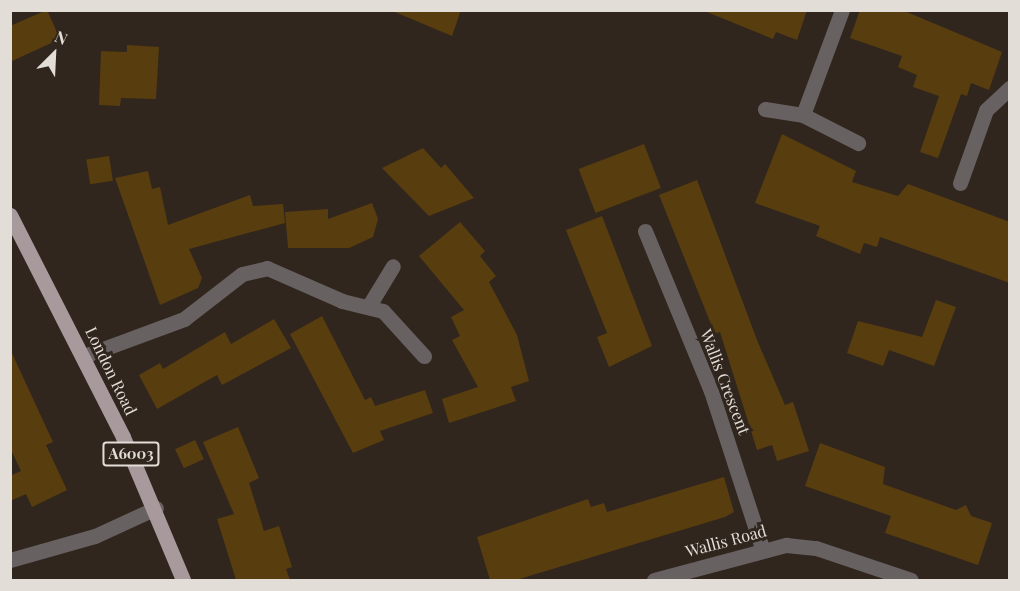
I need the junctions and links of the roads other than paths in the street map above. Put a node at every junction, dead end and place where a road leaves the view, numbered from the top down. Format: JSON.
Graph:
{"nodes":[{"id":1,"x":842,"y":10,"type":"edge"},
{"id":2,"x":1010,"y":88,"type":"edge"},
{"id":3,"x":765,"y":109,"type":"dead end"},
{"id":4,"x":803,"y":116,"type":"junction"},
{"id":5,"x":858,"y":143,"type":"dead end"},
{"id":6,"x":960,"y":183,"type":"dead end"},
{"id":7,"x":10,"y":215,"type":"edge"},
{"id":8,"x":645,"y":231,"type":"dead end"},
{"id":9,"x":393,"y":266,"type":"dead end"},
{"id":10,"x":370,"y":304,"type":"junction"},
{"id":11,"x":84,"y":356,"type":"junction"},
{"id":12,"x":424,"y":356,"type":"dead end"},
{"id":13,"x":156,"y":508,"type":"junction"},
{"id":14,"x":762,"y":548,"type":"junction"},
{"id":15,"x":10,"y":560,"type":"edge"},
{"id":16,"x":183,"y":580,"type":"edge"},
{"id":17,"x":654,"y":580,"type":"edge"},
{"id":18,"x":911,"y":580,"type":"edge"}],
"edges":[{"from":1,"to":4,"type":"street"},
{"from":2,"to":6,"type":"street"},
{"from":3,"to":4,"type":"street"},
{"from":4,"to":5,"type":"street"},
{"from":7,"to":11,"type":"main road","name":"London Road","number":"A6003"},
{"from":8,"to":14,"type":"street","name":"Wallis Crescent"},
{"from":9,"to":10,"type":"street"},
{"from":10,"to":11,"type":"street"},
{"from":10,"to":12,"type":"street"},
{"from":11,"to":13,"type":"main road","name":"London Road","number":"A6003"},
{"from":13,"to":15,"type":"street"},
{"from":13,"to":16,"type":"main road","name":"London Road","number":"A6003"},
{"from":14,"to":17,"type":"street","name":"Wallis Road"},
{"from":14,"to":18,"type":"street","name":"Wallis Road"}]}
